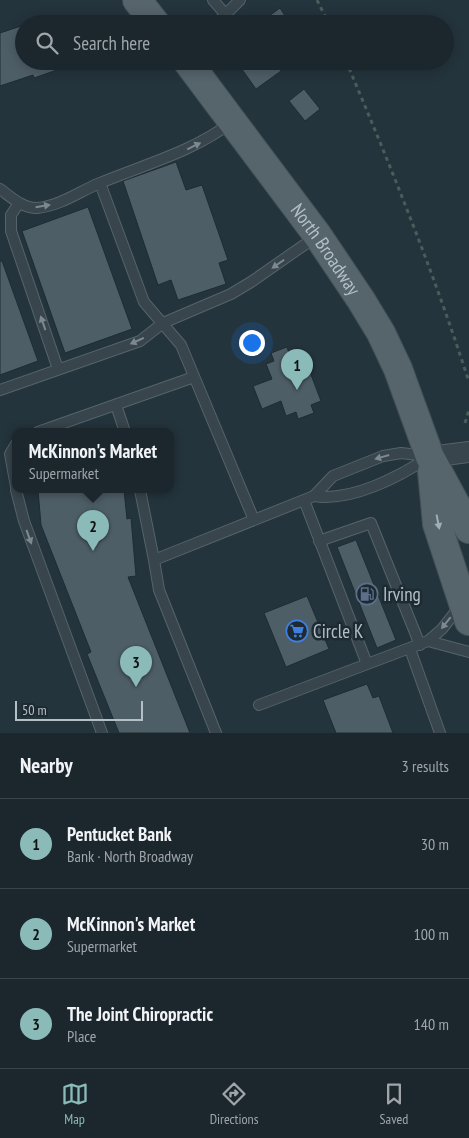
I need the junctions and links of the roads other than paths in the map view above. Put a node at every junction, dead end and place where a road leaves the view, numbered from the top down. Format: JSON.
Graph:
{"nodes":[{"id":1,"x":137,"y":0,"type":"edge"},
{"id":2,"x":213,"y":0,"type":"edge"},
{"id":3,"x":240,"y":0,"type":"edge"},
{"id":4,"x":149,"y":15,"type":"edge"},
{"id":5,"x":226,"y":15,"type":"joint"},
{"id":6,"x":194,"y":70,"type":"edge"},
{"id":7,"x":234,"y":121,"type":"junction"},
{"id":8,"x":100,"y":183,"type":"junction"},
{"id":9,"x":0,"y":189,"type":"edge"},
{"id":10,"x":19,"y":203,"type":"junction"},
{"id":11,"x":318,"y":236,"type":"junction"},
{"id":12,"x":163,"y":322,"type":"junction"},
{"id":13,"x":58,"y":369,"type":"junction"},
{"id":14,"x":194,"y":377,"type":"junction"},
{"id":15,"x":0,"y":390,"type":"edge"},
{"id":16,"x":116,"y":405,"type":"junction"},
{"id":17,"x":50,"y":428,"type":"edge"},
{"id":18,"x":123,"y":428,"type":"edge"},
{"id":19,"x":469,"y":452,"type":"edge"},
{"id":20,"x":5,"y":454,"type":"edge"},
{"id":21,"x":430,"y":457,"type":"junction"},
{"id":22,"x":12,"y":476,"type":"edge"},
{"id":23,"x":17,"y":493,"type":"edge"},
{"id":24,"x":141,"y":493,"type":"edge"},
{"id":25,"x":309,"y":498,"type":"junction"},
{"id":26,"x":254,"y":520,"type":"junction"},
{"id":27,"x":469,"y":528,"type":"edge"},
{"id":28,"x":319,"y":541,"type":"junction"},
{"id":29,"x":154,"y":560,"type":"junction"},
{"id":30,"x":466,"y":612,"type":"edge"},
{"id":31,"x":424,"y":643,"type":"junction"},
{"id":32,"x":410,"y":649,"type":"junction"},
{"id":33,"x":469,"y":652,"type":"edge"},
{"id":34,"x":367,"y":664,"type":"junction"},
{"id":35,"x":259,"y":705,"type":"dead end"},
{"id":36,"x":102,"y":733,"type":"edge"},
{"id":37,"x":216,"y":733,"type":"edge"},
{"id":38,"x":440,"y":733,"type":"edge"}],
"edges":[{"from":1,"to":4,"type":"main road"},
{"from":2,"to":5,"type":"lane"},
{"from":3,"to":5,"type":"lane"},
{"from":6,"to":7,"type":"main road","name":"North Broadway"},
{"from":8,"to":7,"type":"lane","one_way":true},
{"from":7,"to":11,"type":"main road","name":"North Broadway"},
{"from":10,"to":8,"type":"lane","one_way":true},
{"from":8,"to":12,"type":"lane"},
{"from":9,"to":10,"type":"lane"},
{"from":13,"to":10,"type":"lane","one_way":true},
{"from":11,"to":12,"type":"lane","one_way":true},
{"from":11,"to":21,"type":"main road","name":"North Broadway"},
{"from":12,"to":13,"type":"lane","one_way":true},
{"from":12,"to":14,"type":"lane"},
{"from":13,"to":15,"type":"lane"},
{"from":14,"to":16,"type":"lane"},
{"from":14,"to":26,"type":"lane"},
{"from":16,"to":17,"type":"lane"},
{"from":16,"to":18,"type":"lane"},
{"from":19,"to":21,"type":"street"},
{"from":20,"to":22,"type":"lane"},
{"from":21,"to":25,"type":"lane"},
{"from":21,"to":25,"type":"lane","one_way":true},
{"from":21,"to":27,"type":"main road","name":"North Broadway"},
{"from":21,"to":30,"type":"main road","name":"North Broadway","one_way":true},
{"from":23,"to":36,"type":"lane","one_way":true},
{"from":24,"to":29,"type":"lane"},
{"from":25,"to":26,"type":"lane"},
{"from":25,"to":28,"type":"lane"},
{"from":26,"to":29,"type":"lane"},
{"from":28,"to":31,"type":"lane"},
{"from":28,"to":34,"type":"lane"},
{"from":29,"to":37,"type":"lane"},
{"from":30,"to":31,"type":"lane","one_way":true},
{"from":31,"to":32,"type":"lane"},
{"from":31,"to":33,"type":"lane"},
{"from":32,"to":34,"type":"lane"},
{"from":32,"to":38,"type":"lane"},
{"from":34,"to":35,"type":"lane"}]}
